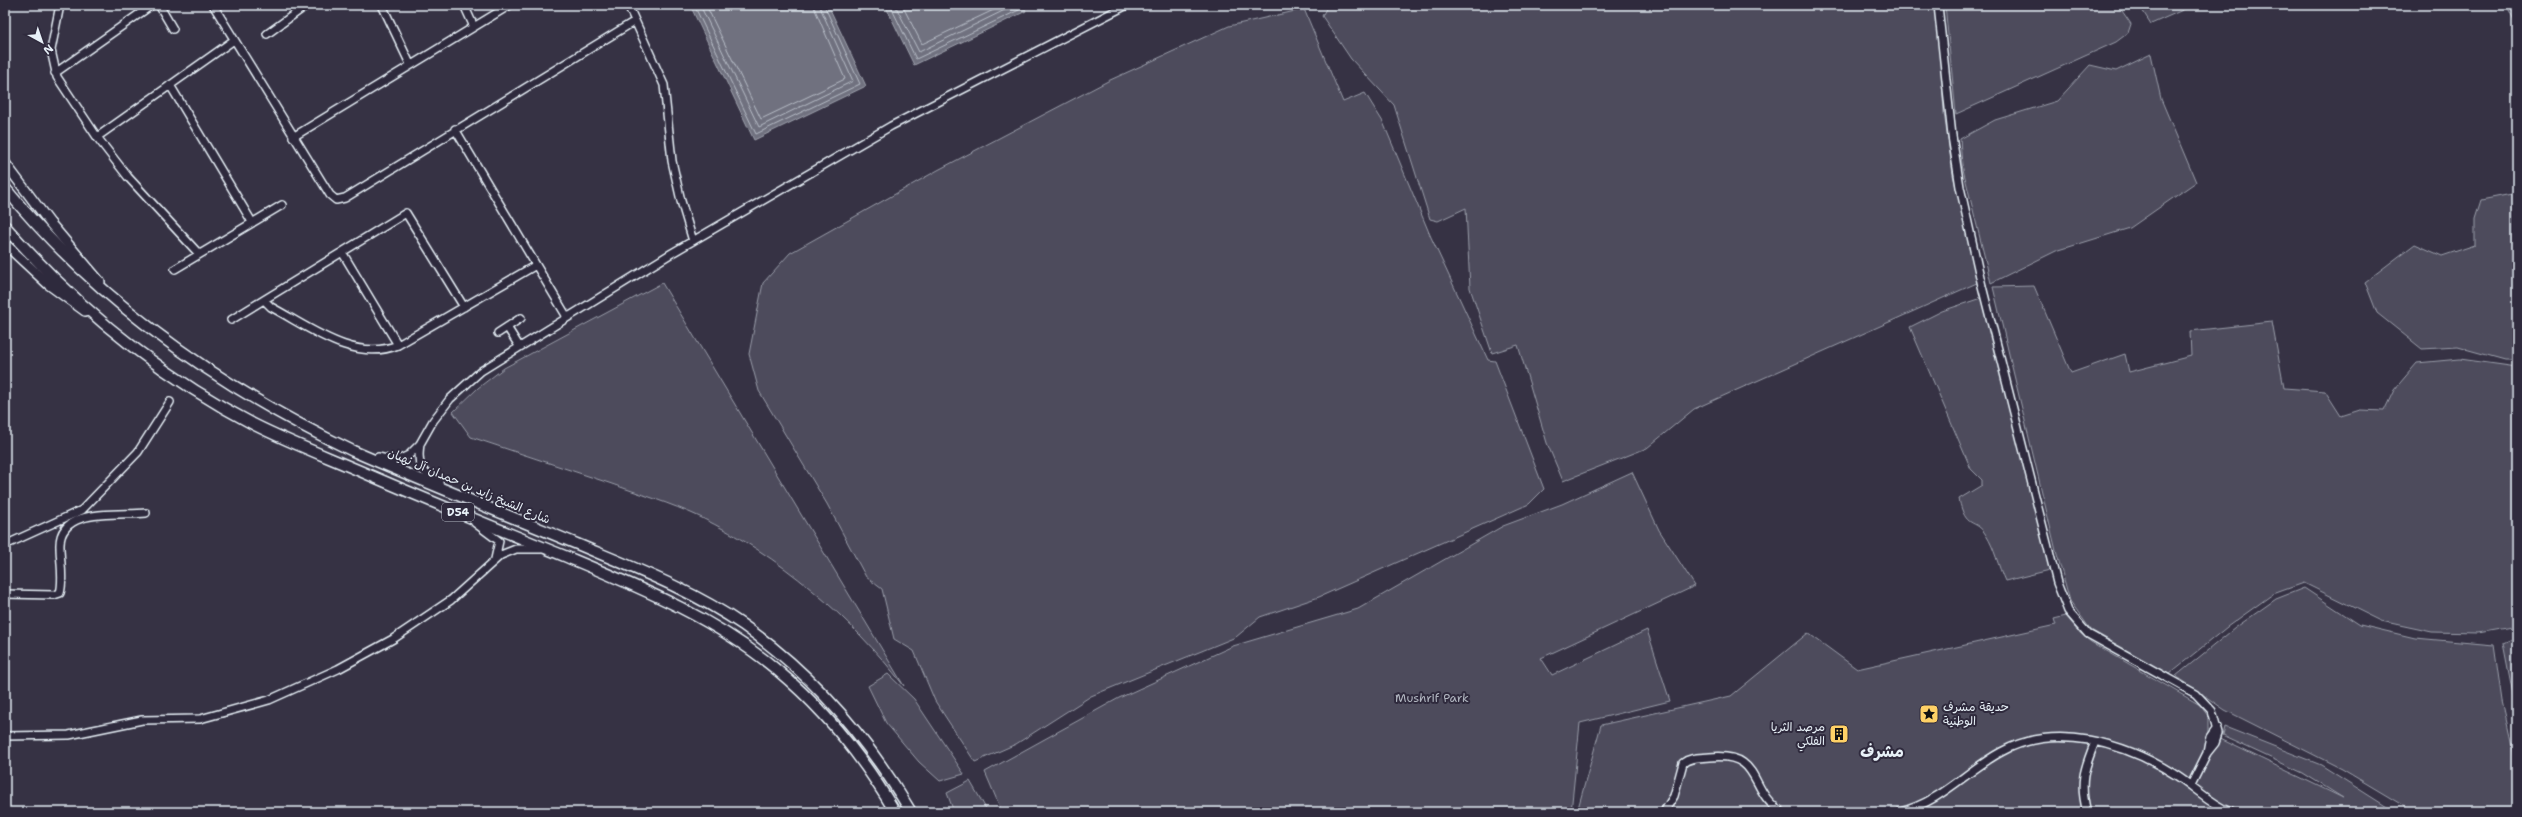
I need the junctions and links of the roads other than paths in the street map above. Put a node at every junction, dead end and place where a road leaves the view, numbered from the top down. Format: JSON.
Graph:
{"nodes":[{"id":1,"x":60,"y":5,"type":"edge"},
{"id":2,"x":152,"y":5,"type":"edge"},
{"id":3,"x":159,"y":5,"type":"edge"},
{"id":4,"x":213,"y":5,"type":"edge"},
{"id":5,"x":307,"y":5,"type":"edge"},
{"id":6,"x":382,"y":5,"type":"edge"},
{"id":7,"x":464,"y":5,"type":"edge"},
{"id":8,"x":510,"y":5,"type":"edge"},
{"id":9,"x":628,"y":5,"type":"edge"},
{"id":10,"x":1127,"y":5,"type":"edge"},
{"id":11,"x":1938,"y":5,"type":"edge"},
{"id":12,"x":635,"y":21,"type":"junction"},
{"id":13,"x":474,"y":27,"type":"junction"},
{"id":14,"x":173,"y":29,"type":"dead end"},
{"id":15,"x":267,"y":34,"type":"dead end"},
{"id":16,"x":234,"y":40,"type":"junction"},
{"id":17,"x":410,"y":64,"type":"junction"},
{"id":18,"x":55,"y":73,"type":"junction"},
{"id":19,"x":170,"y":85,"type":"junction"},
{"id":20,"x":455,"y":129,"type":"junction"},
{"id":21,"x":97,"y":137,"type":"junction"},
{"id":22,"x":293,"y":137,"type":"junction"},
{"id":23,"x":5,"y":163,"type":"edge"},
{"id":24,"x":5,"y":188,"type":"edge"},
{"id":25,"x":282,"y":205,"type":"dead end"},
{"id":26,"x":252,"y":222,"type":"junction"},
{"id":27,"x":5,"y":226,"type":"edge"},
{"id":28,"x":694,"y":240,"type":"junction"},
{"id":29,"x":5,"y":244,"type":"edge"},
{"id":30,"x":342,"y":252,"type":"junction"},
{"id":31,"x":199,"y":254,"type":"junction"},
{"id":32,"x":536,"y":265,"type":"junction"},
{"id":33,"x":175,"y":268,"type":"dead end"},
{"id":34,"x":110,"y":297,"type":"junction"},
{"id":35,"x":264,"y":300,"type":"junction"},
{"id":36,"x":464,"y":307,"type":"junction"},
{"id":37,"x":93,"y":316,"type":"junction"},
{"id":38,"x":567,"y":317,"type":"junction"},
{"id":39,"x":521,"y":318,"type":"dead end"},
{"id":40,"x":231,"y":320,"type":"dead end"},
{"id":41,"x":507,"y":327,"type":"junction"},
{"id":42,"x":498,"y":333,"type":"dead end"},
{"id":43,"x":398,"y":345,"type":"junction"},
{"id":44,"x":519,"y":346,"type":"junction"},
{"id":45,"x":170,"y":402,"type":"dead end"},
{"id":46,"x":420,"y":444,"type":"junction"},
{"id":47,"x":353,"y":451,"type":"junction"},
{"id":48,"x":463,"y":497,"type":"junction"},
{"id":49,"x":146,"y":513,"type":"dead end"},
{"id":50,"x":467,"y":516,"type":"junction"},
{"id":51,"x":5,"y":544,"type":"edge"},
{"id":52,"x":551,"y":551,"type":"junction"},
{"id":53,"x":495,"y":560,"type":"junction"},
{"id":54,"x":5,"y":594,"type":"edge"},
{"id":55,"x":5,"y":736,"type":"edge"},
{"id":56,"x":2095,"y":742,"type":"junction"},
{"id":57,"x":2191,"y":785,"type":"junction"},
{"id":58,"x":895,"y":812,"type":"edge"},
{"id":59,"x":911,"y":812,"type":"edge"},
{"id":60,"x":1664,"y":812,"type":"edge"},
{"id":61,"x":1782,"y":812,"type":"edge"},
{"id":62,"x":1900,"y":812,"type":"edge"},
{"id":63,"x":2087,"y":812,"type":"edge"},
{"id":64,"x":2231,"y":812,"type":"edge"}],
"edges":[{"from":1,"to":18,"type":"street"},
{"from":2,"to":18,"type":"street"},
{"from":3,"to":14,"type":"street"},
{"from":4,"to":16,"type":"street"},
{"from":5,"to":15,"type":"street"},
{"from":6,"to":17,"type":"street"},
{"from":7,"to":13,"type":"street"},
{"from":8,"to":13,"type":"street"},
{"from":9,"to":12,"type":"street"},
{"from":10,"to":28,"type":"street"},
{"from":11,"to":57,"type":"street"},
{"from":12,"to":20,"type":"street"},
{"from":12,"to":28,"type":"street"},
{"from":13,"to":17,"type":"street"},
{"from":16,"to":19,"type":"street"},
{"from":16,"to":22,"type":"street"},
{"from":17,"to":22,"type":"street"},
{"from":18,"to":21,"type":"street"},
{"from":19,"to":21,"type":"street"},
{"from":19,"to":26,"type":"street"},
{"from":20,"to":22,"type":"street"},
{"from":20,"to":32,"type":"street"},
{"from":21,"to":31,"type":"street"},
{"from":23,"to":34,"type":"main road"},
{"from":24,"to":34,"type":"highway","name":"شارع الشيخ زايد بن حمدان آل نهيان","number":"D54"},
{"from":25,"to":26,"type":"street"},
{"from":26,"to":31,"type":"street"},
{"from":27,"to":37,"type":"highway","number":"D54"},
{"from":28,"to":38,"type":"street"},
{"from":29,"to":37,"type":"main road"},
{"from":30,"to":35,"type":"street"},
{"from":30,"to":36,"type":"street"},
{"from":30,"to":43,"type":"street"},
{"from":31,"to":33,"type":"street"},
{"from":32,"to":36,"type":"street"},
{"from":32,"to":38,"type":"street"},
{"from":34,"to":47,"type":"highway","name":"شارع الشيخ زايد بن حمدان آل نهيان","number":"D54"},
{"from":35,"to":40,"type":"street"},
{"from":35,"to":43,"type":"street"},
{"from":36,"to":43,"type":"street"},
{"from":37,"to":50,"type":"highway","number":"D54"},
{"from":38,"to":44,"type":"street"},
{"from":39,"to":41,"type":"street"},
{"from":41,"to":42,"type":"street"},
{"from":41,"to":44,"type":"street"},
{"from":44,"to":46,"type":"street"},
{"from":45,"to":51,"type":"street"},
{"from":46,"to":47,"type":"street"},
{"from":46,"to":48,"type":"street"},
{"from":47,"to":48,"type":"highway","name":"شارع الشيخ زايد بن حمدان آل نهيان","number":"D54"},
{"from":48,"to":59,"type":"highway","name":"شارع الشيخ زايد بن حمدان آل نهيان","number":"D54"},
{"from":49,"to":54,"type":"street"},
{"from":50,"to":52,"type":"highway","number":"D54"},
{"from":50,"to":53,"type":"street"},
{"from":52,"to":53,"type":"street"},
{"from":52,"to":58,"type":"highway","number":"D54"},
{"from":53,"to":55,"type":"street"},
{"from":56,"to":57,"type":"street"},
{"from":56,"to":62,"type":"street"},
{"from":56,"to":63,"type":"street"},
{"from":57,"to":64,"type":"street"},
{"from":60,"to":61,"type":"street"}]}
